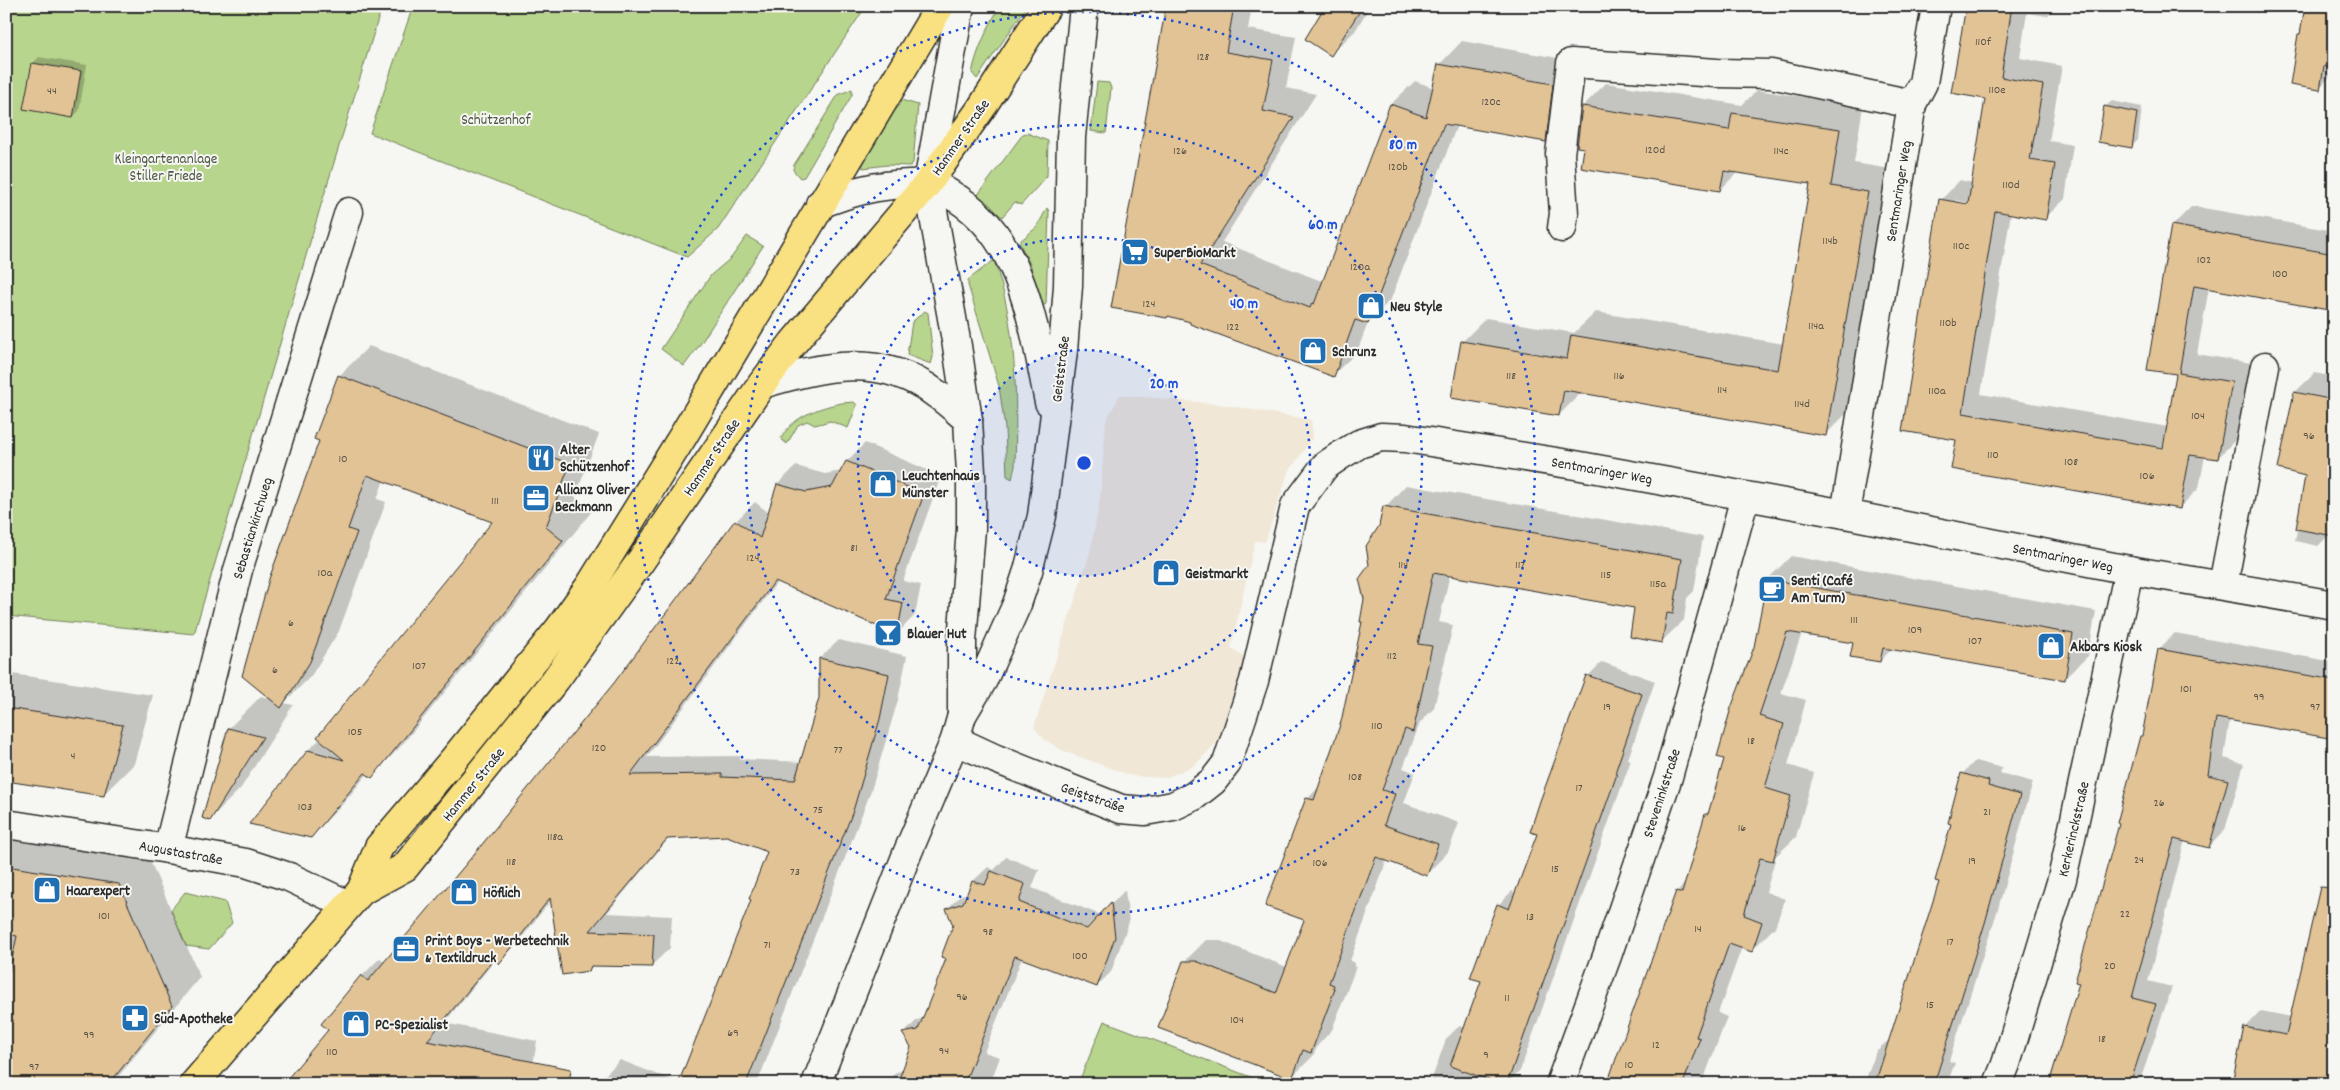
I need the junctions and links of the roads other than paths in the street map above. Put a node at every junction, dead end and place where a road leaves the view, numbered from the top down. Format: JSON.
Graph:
{"nodes":[{"id":1,"x":940,"y":6,"type":"edge"},
{"id":2,"x":960,"y":6,"type":"edge"},
{"id":3,"x":1047,"y":6,"type":"edge"},
{"id":4,"x":1084,"y":6,"type":"edge"},
{"id":5,"x":1936,"y":6,"type":"edge"},
{"id":6,"x":1912,"y":104,"type":"junction"},
{"id":7,"x":928,"y":183,"type":"junction"},
{"id":8,"x":820,"y":204,"type":"junction"},
{"id":9,"x":349,"y":212,"type":"dead end"},
{"id":10,"x":1562,"y":228,"type":"dead end"},
{"id":11,"x":2264,"y":366,"type":"dead end"},
{"id":12,"x":762,"y":384,"type":"junction"},
{"id":13,"x":968,"y":420,"type":"junction"},
{"id":14,"x":1053,"y":423,"type":"junction"},
{"id":15,"x":1359,"y":444,"type":"joint"},
{"id":16,"x":1744,"y":497,"type":"junction"},
{"id":17,"x":1845,"y":514,"type":"junction"},
{"id":18,"x":2129,"y":570,"type":"junction"},
{"id":19,"x":2223,"y":585,"type":"junction"},
{"id":20,"x":2334,"y":605,"type":"edge"},
{"id":21,"x":959,"y":728,"type":"junction"},
{"id":22,"x":6,"y":824,"type":"edge"},
{"id":23,"x":168,"y":848,"type":"junction"},
{"id":24,"x":354,"y":898,"type":"junction"},
{"id":25,"x":194,"y":1084,"type":"edge"},
{"id":26,"x":816,"y":1084,"type":"edge"},
{"id":27,"x":1560,"y":1084,"type":"edge"},
{"id":28,"x":1998,"y":1084,"type":"edge"}],
"edges":[{"from":1,"to":8,"type":"main road","name":"Hammer Straße"},
{"from":2,"to":7,"type":"street","name":"Geiststraße"},
{"from":3,"to":7,"type":"main road","name":"Hammer Straße"},
{"from":4,"to":14,"type":"street","name":"Geiststraße"},
{"from":5,"to":6,"type":"street","name":"Sentmaringer Weg"},
{"from":6,"to":10,"type":"street"},
{"from":6,"to":17,"type":"street","name":"Sentmaringer Weg"},
{"from":7,"to":8,"type":"street"},
{"from":7,"to":12,"type":"main road","name":"Hammer Straße"},
{"from":7,"to":13,"type":"street","name":"Geiststraße"},
{"from":7,"to":14,"type":"street"},
{"from":8,"to":24,"type":"main road","name":"Hammer Straße"},
{"from":9,"to":23,"type":"street","name":"Sebastiankirchweg"},
{"from":11,"to":19,"type":"street"},
{"from":12,"to":13,"type":"street"},
{"from":12,"to":24,"type":"main road","name":"Hammer Straße"},
{"from":13,"to":21,"type":"street","name":"Geiststraße"},
{"from":14,"to":21,"type":"street","name":"Geiststraße"},
{"from":15,"to":16,"type":"street","name":"Sentmaringer Weg"},
{"from":15,"to":21,"type":"street","name":"Geiststraße"},
{"from":16,"to":17,"type":"street","name":"Sentmaringer Weg"},
{"from":16,"to":27,"type":"street","name":"Steveninkstraße"},
{"from":17,"to":18,"type":"street","name":"Sentmaringer Weg"},
{"from":18,"to":19,"type":"street","name":"Sentmaringer Weg"},
{"from":18,"to":28,"type":"street","name":"Kerkerinckstraße"},
{"from":19,"to":20,"type":"street","name":"Sentmaringer Weg"},
{"from":21,"to":26,"type":"street","name":"Geiststraße"},
{"from":22,"to":23,"type":"street","name":"Augustastraße"},
{"from":23,"to":24,"type":"street","name":"Augustastraße"},
{"from":24,"to":25,"type":"main road","name":"Hammer Straße"}]}
